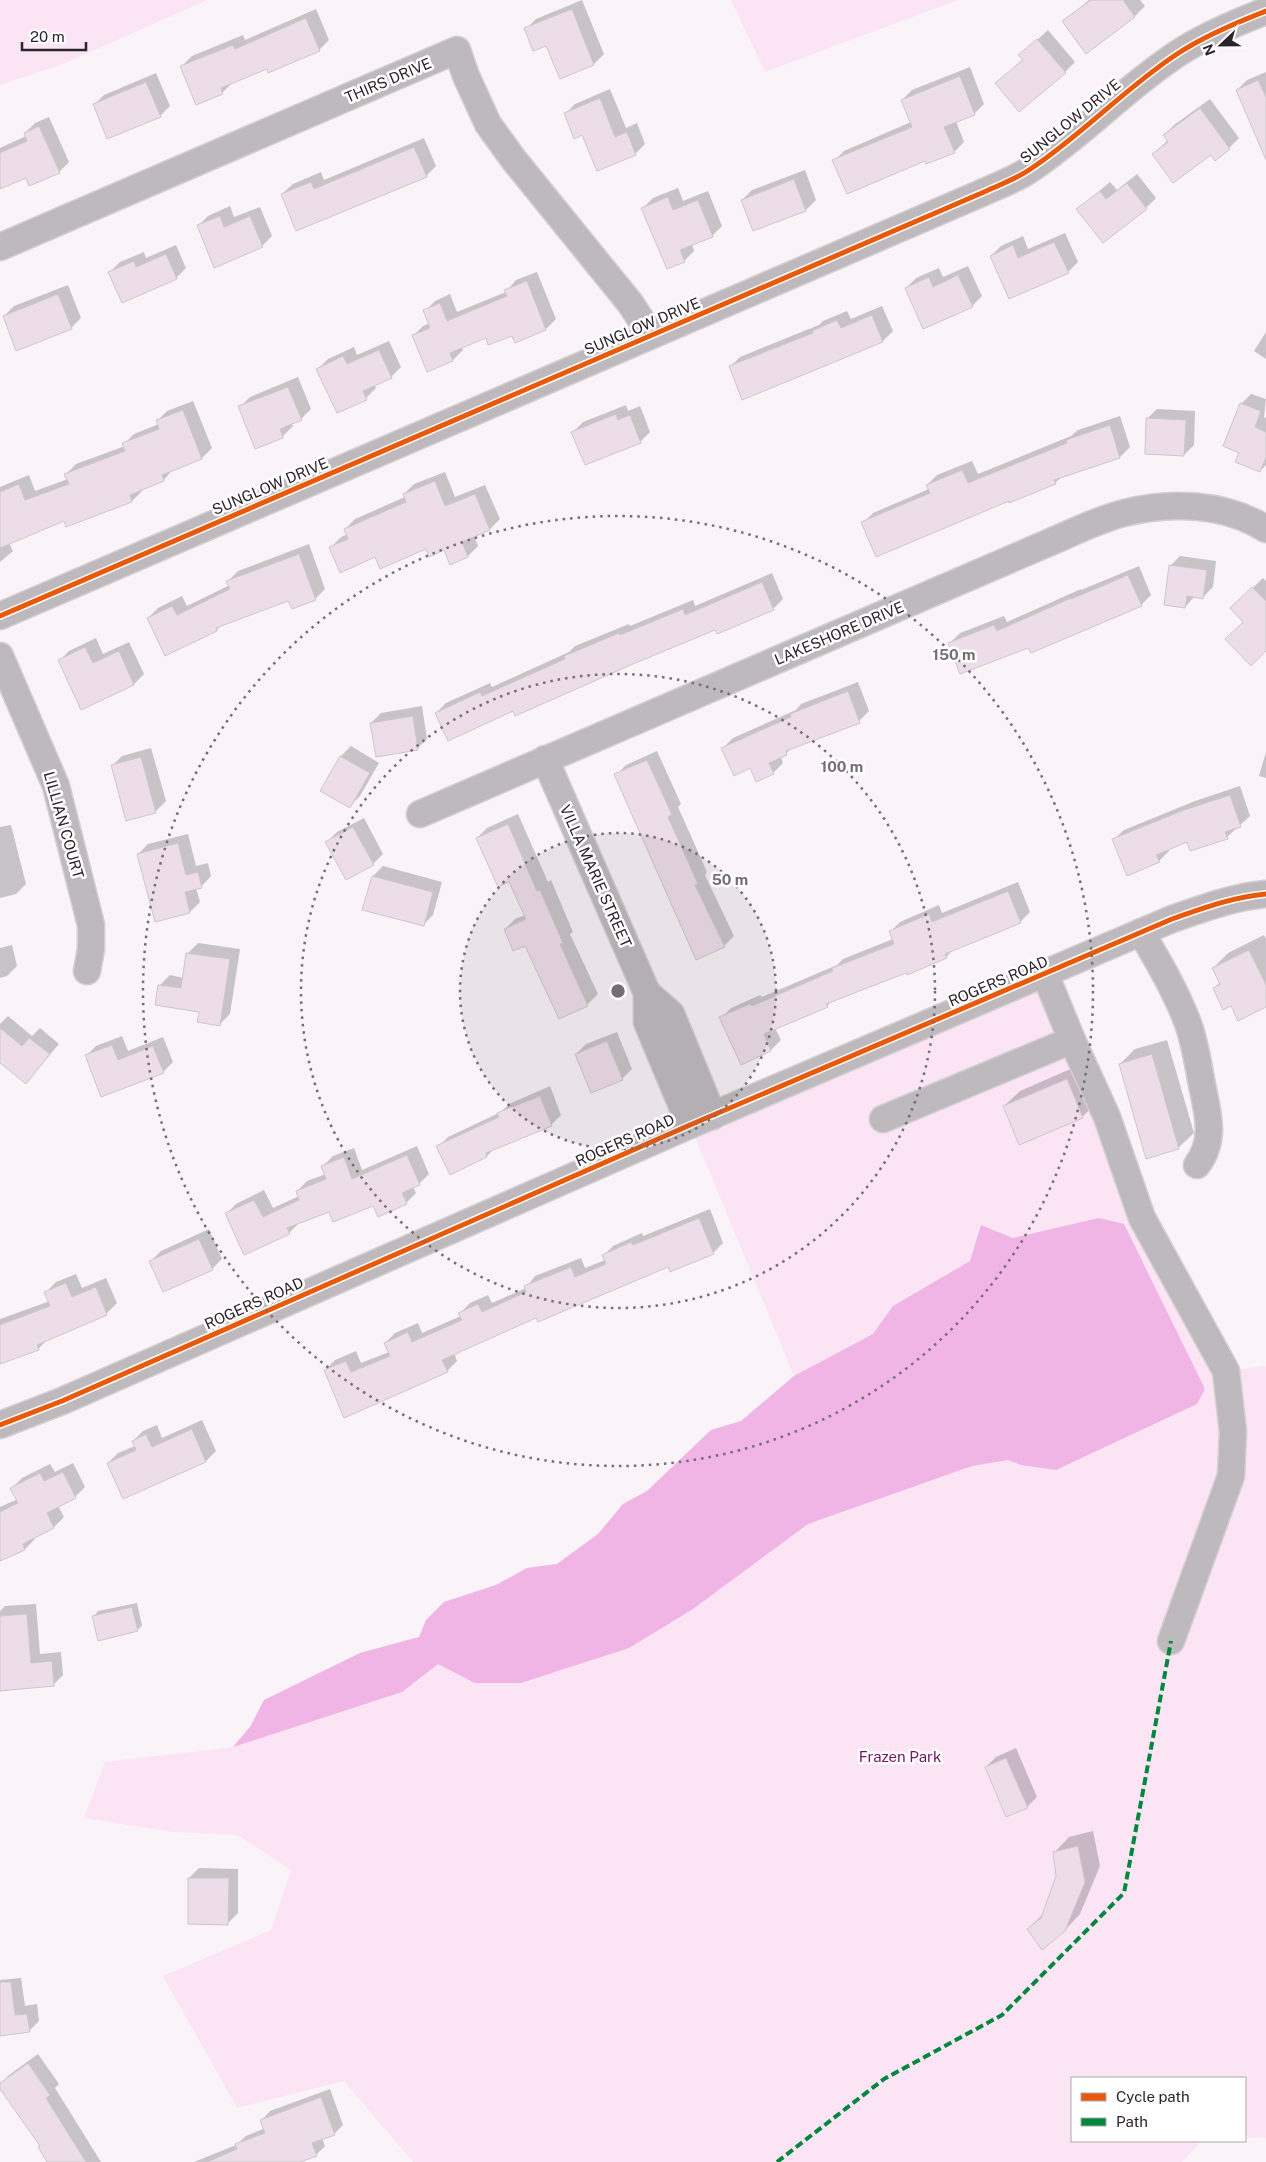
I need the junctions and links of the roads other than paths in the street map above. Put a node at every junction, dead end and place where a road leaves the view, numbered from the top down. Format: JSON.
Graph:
{"nodes":[{"id":1,"x":1266,"y":11,"type":"edge"},
{"id":2,"x":0,"y":247,"type":"edge"},
{"id":3,"x":651,"y":335,"type":"junction"},
{"id":4,"x":1266,"y":529,"type":"edge"},
{"id":5,"x":0,"y":616,"type":"edge"},
{"id":6,"x":0,"y":656,"type":"edge"},
{"id":7,"x":545,"y":760,"type":"junction"},
{"id":8,"x":420,"y":814,"type":"dead end"},
{"id":9,"x":1266,"y":894,"type":"edge"},
{"id":10,"x":1141,"y":932,"type":"junction"},
{"id":11,"x":87,"y":971,"type":"dead end"},
{"id":12,"x":1045,"y":974,"type":"junction"},
{"id":13,"x":1072,"y":1040,"type":"junction"},
{"id":14,"x":883,"y":1119,"type":"dead end"},
{"id":15,"x":702,"y":1121,"type":"junction"},
{"id":16,"x":1197,"y":1165,"type":"dead end"},
{"id":17,"x":0,"y":1426,"type":"edge"},
{"id":18,"x":1171,"y":1641,"type":"dead end"}],
"edges":[{"from":1,"to":3,"type":"street","name":"SUNGLOW DRIVE"},
{"from":2,"to":3,"type":"street","name":"THIRS DRIVE"},
{"from":3,"to":5,"type":"street","name":"SUNGLOW DRIVE"},
{"from":4,"to":7,"type":"street","name":"LAKESHORE DRIVE"},
{"from":6,"to":11,"type":"street","name":"LILLIAN COURT"},
{"from":7,"to":8,"type":"street","name":"LAKESHORE DRIVE"},
{"from":7,"to":15,"type":"street","name":"VILLA MARIE STREET"},
{"from":9,"to":10,"type":"street","name":"ROGERS ROAD"},
{"from":10,"to":12,"type":"street","name":"ROGERS ROAD"},
{"from":10,"to":16,"type":"street"},
{"from":12,"to":13,"type":"street"},
{"from":12,"to":15,"type":"street","name":"ROGERS ROAD"},
{"from":13,"to":14,"type":"street"},
{"from":13,"to":18,"type":"street"},
{"from":15,"to":17,"type":"street","name":"ROGERS ROAD"}]}
